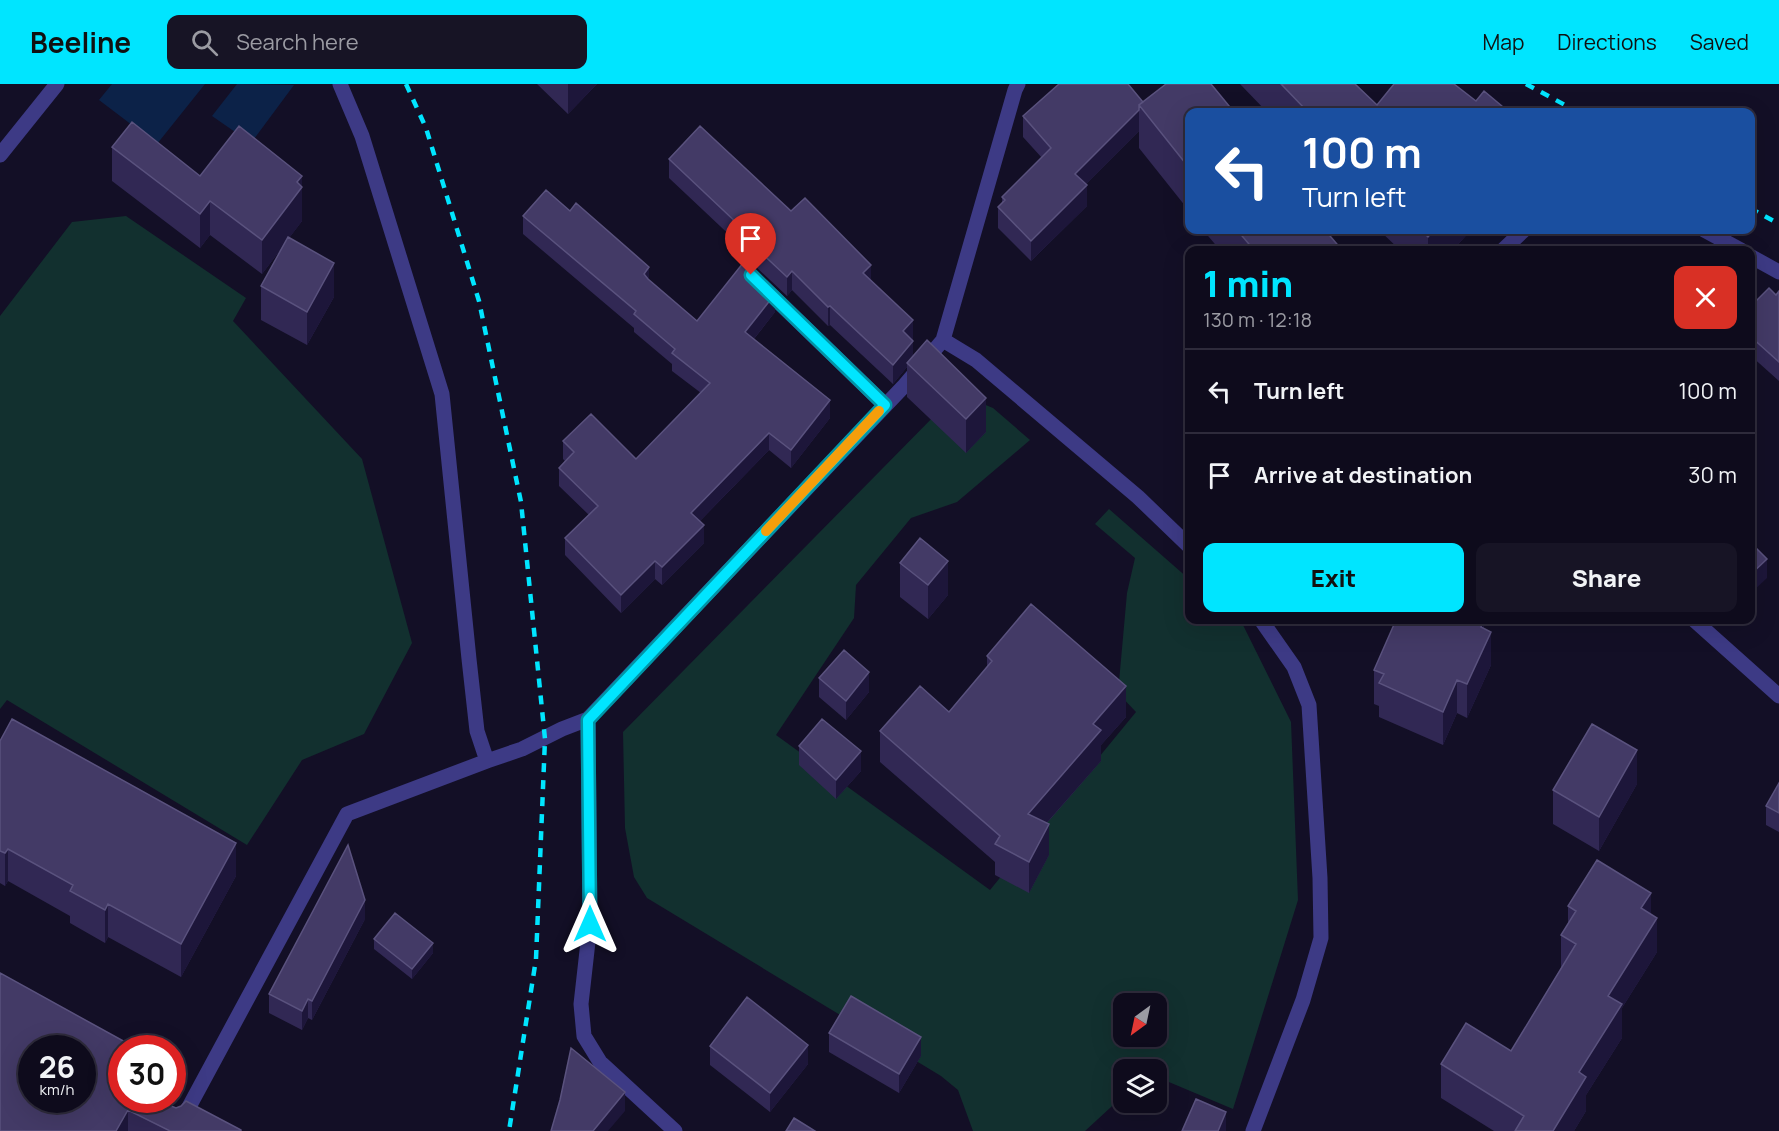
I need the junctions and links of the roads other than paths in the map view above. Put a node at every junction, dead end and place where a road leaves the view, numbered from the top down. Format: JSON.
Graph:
{"nodes":[{"id":1,"x":57,"y":84,"type":"edge"},
{"id":2,"x":340,"y":84,"type":"edge"},
{"id":3,"x":1018,"y":84,"type":"edge"},
{"id":4,"x":0,"y":154,"type":"edge"},
{"id":5,"x":1520,"y":234,"type":"edge"},
{"id":6,"x":1711,"y":234,"type":"edge"},
{"id":7,"x":1507,"y":246,"type":"edge"},
{"id":8,"x":1734,"y":246,"type":"edge"},
{"id":9,"x":1755,"y":259,"type":"edge"},
{"id":10,"x":1779,"y":272,"type":"edge"},
{"id":11,"x":751,"y":275,"type":"edge"},
{"id":12,"x":943,"y":340,"type":"junction"},
{"id":13,"x":885,"y":405,"type":"junction"},
{"id":14,"x":1185,"y":542,"type":"edge"},
{"id":15,"x":1264,"y":624,"type":"edge"},
{"id":16,"x":1698,"y":624,"type":"edge"},
{"id":17,"x":1779,"y":696,"type":"edge"},
{"id":18,"x":588,"y":720,"type":"junction"},
{"id":19,"x":487,"y":761,"type":"junction"},
{"id":20,"x":176,"y":1131,"type":"edge"},
{"id":21,"x":675,"y":1131,"type":"edge"},
{"id":22,"x":1253,"y":1131,"type":"edge"}],
"edges":[{"from":1,"to":4,"type":"street"},
{"from":2,"to":19,"type":"street"},
{"from":3,"to":12,"type":"street"},
{"from":5,"to":7,"type":"street"},
{"from":6,"to":8,"type":"street"},
{"from":9,"to":10,"type":"street"},
{"from":11,"to":13,"type":"street"},
{"from":12,"to":13,"type":"street"},
{"from":12,"to":14,"type":"street"},
{"from":13,"to":18,"type":"street"},
{"from":15,"to":22,"type":"street"},
{"from":16,"to":17,"type":"street"},
{"from":18,"to":19,"type":"street"},
{"from":18,"to":21,"type":"street"},
{"from":19,"to":20,"type":"street"}]}
